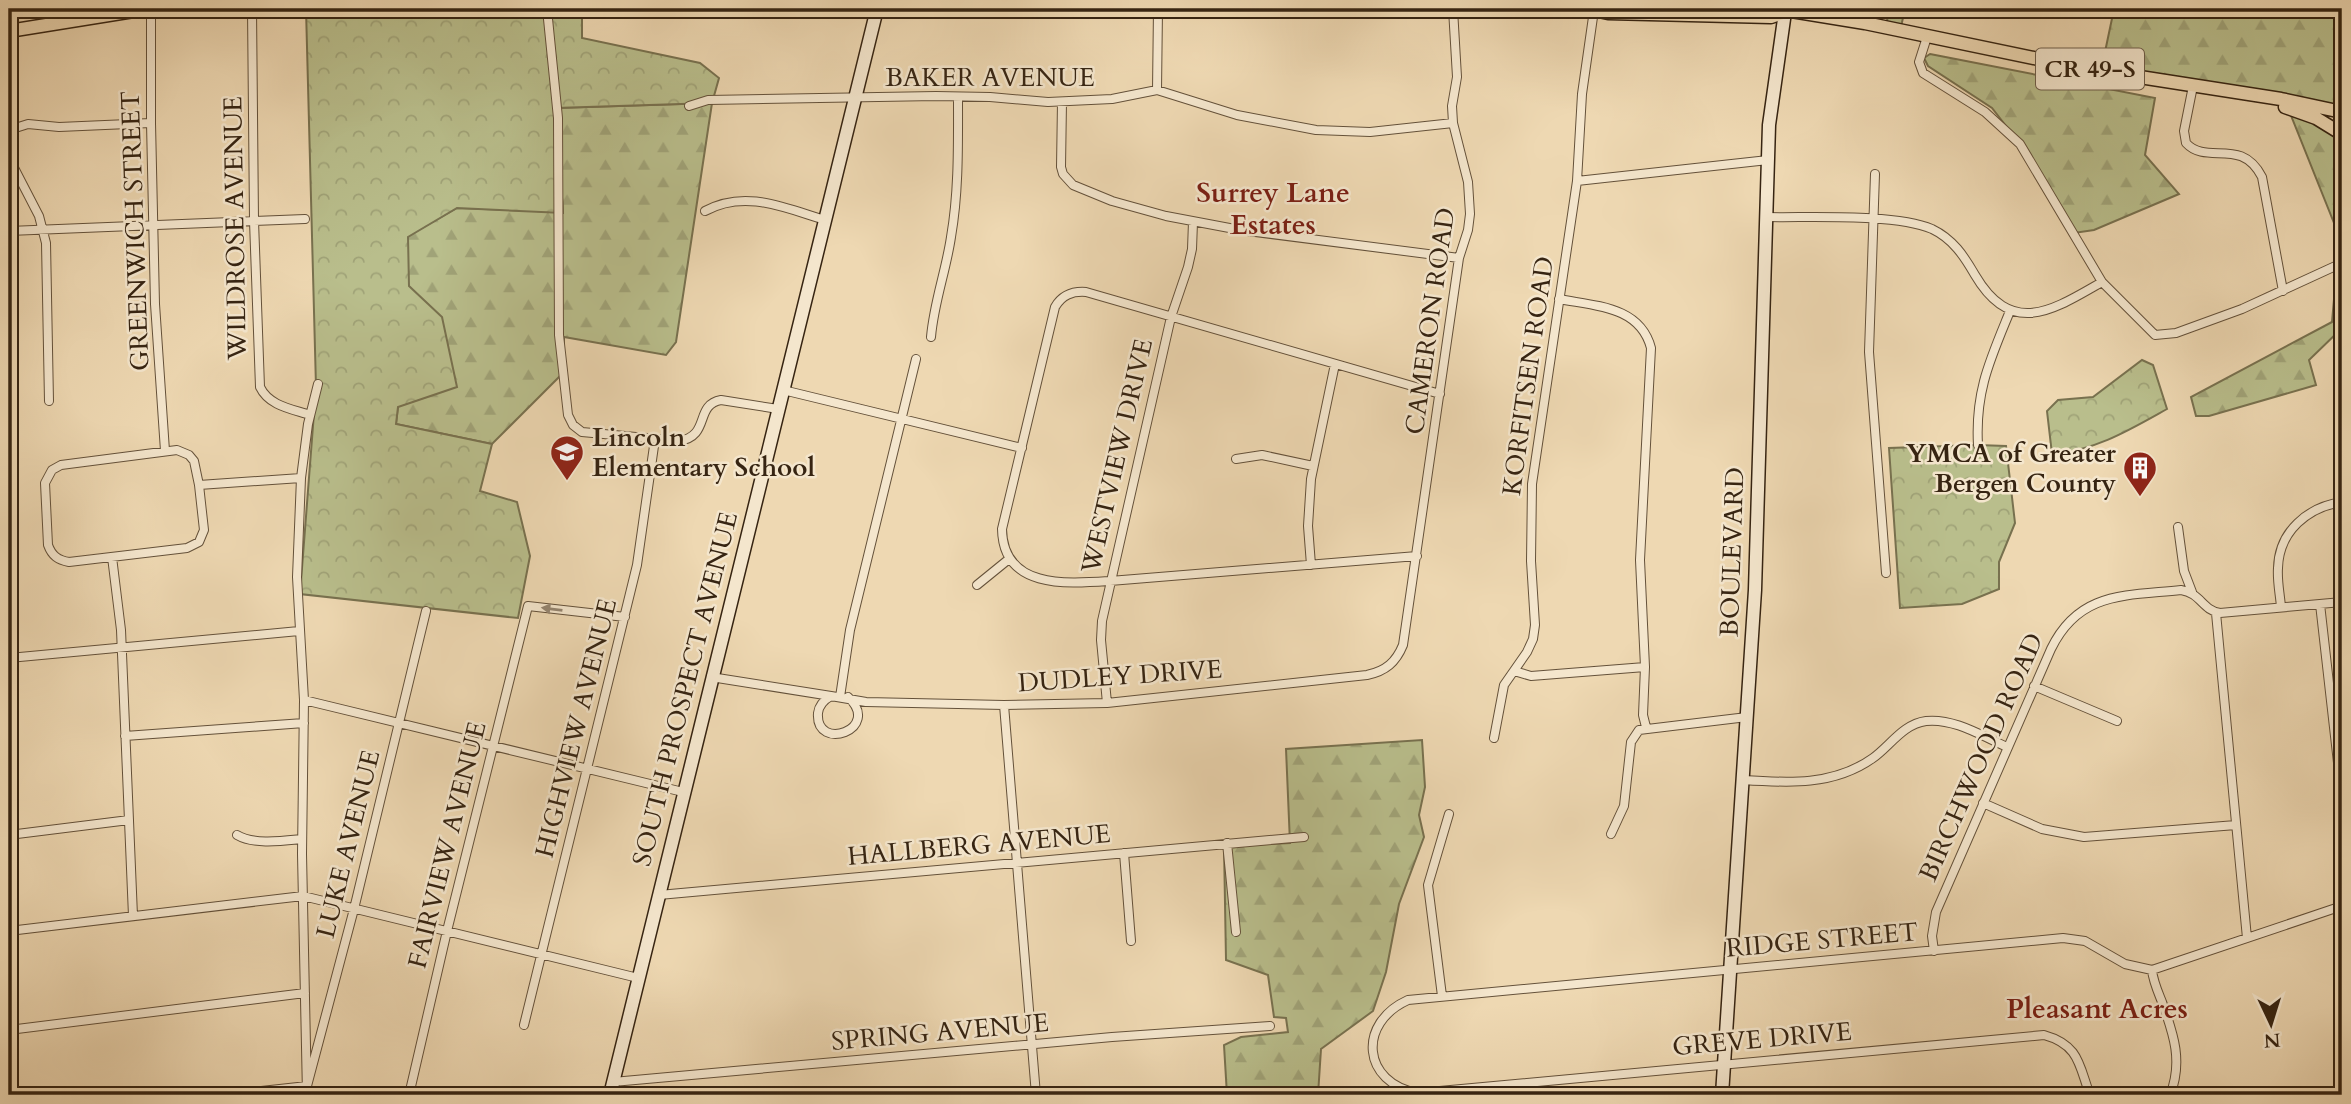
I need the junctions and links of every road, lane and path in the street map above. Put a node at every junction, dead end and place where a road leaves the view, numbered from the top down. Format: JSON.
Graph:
{"nodes":[{"id":1,"x":149,"y":9,"type":"edge"},
{"id":2,"x":252,"y":9,"type":"edge"},
{"id":3,"x":547,"y":9,"type":"edge"},
{"id":4,"x":877,"y":9,"type":"edge"},
{"id":5,"x":1158,"y":9,"type":"edge"},
{"id":6,"x":1453,"y":9,"type":"edge"},
{"id":7,"x":1534,"y":9,"type":"edge"},
{"id":8,"x":1597,"y":9,"type":"edge"},
{"id":9,"x":1826,"y":9,"type":"edge"},
{"id":10,"x":132,"y":10,"type":"edge"},
{"id":11,"x":1781,"y":10,"type":"edge"},
{"id":12,"x":75,"y":15,"type":"edge"},
{"id":13,"x":1836,"y":19,"type":"junction"},
{"id":14,"x":9,"y":31,"type":"edge"},
{"id":15,"x":1927,"y":37,"type":"junction"},
{"id":16,"x":2193,"y":86,"type":"junction"},
{"id":17,"x":1157,"y":90,"type":"junction"},
{"id":18,"x":2224,"y":92,"type":"junction"},
{"id":19,"x":958,"y":97,"type":"junction"},
{"id":20,"x":857,"y":98,"type":"junction"},
{"id":21,"x":1062,"y":102,"type":"junction"},
{"id":22,"x":690,"y":106,"type":"dead end"},
{"id":23,"x":2342,"y":112,"type":"edge"},
{"id":24,"x":150,"y":123,"type":"junction"},
{"id":25,"x":1453,"y":123,"type":"junction"},
{"id":26,"x":9,"y":130,"type":"edge"},
{"id":27,"x":2342,"y":134,"type":"edge"},
{"id":28,"x":9,"y":158,"type":"edge"},
{"id":29,"x":1768,"y":160,"type":"junction"},
{"id":30,"x":1875,"y":174,"type":"dead end"},
{"id":31,"x":1577,"y":181,"type":"junction"},
{"id":32,"x":705,"y":211,"type":"dead end"},
{"id":33,"x":1766,"y":217,"type":"junction"},
{"id":34,"x":305,"y":219,"type":"dead end"},
{"id":35,"x":825,"y":220,"type":"junction"},
{"id":36,"x":1873,"y":220,"type":"junction"},
{"id":37,"x":254,"y":221,"type":"junction"},
{"id":38,"x":1193,"y":222,"type":"junction"},
{"id":39,"x":153,"y":225,"type":"junction"},
{"id":40,"x":43,"y":229,"type":"junction"},
{"id":41,"x":9,"y":231,"type":"edge"},
{"id":42,"x":1460,"y":258,"type":"junction"},
{"id":43,"x":2342,"y":263,"type":"edge"},
{"id":44,"x":2102,"y":282,"type":"junction"},
{"id":45,"x":2283,"y":290,"type":"junction"},
{"id":46,"x":1559,"y":299,"type":"junction"},
{"id":47,"x":2010,"y":311,"type":"junction"},
{"id":48,"x":1171,"y":317,"type":"junction"},
{"id":49,"x":930,"y":337,"type":"dead end"},
{"id":50,"x":916,"y":359,"type":"dead end"},
{"id":51,"x":1335,"y":364,"type":"junction"},
{"id":52,"x":318,"y":384,"type":"dead end"},
{"id":53,"x":783,"y":390,"type":"junction"},
{"id":54,"x":1440,"y":394,"type":"junction"},
{"id":55,"x":49,"y":401,"type":"dead end"},
{"id":56,"x":778,"y":409,"type":"junction"},
{"id":57,"x":310,"y":415,"type":"junction"},
{"id":58,"x":902,"y":419,"type":"junction"},
{"id":59,"x":655,"y":439,"type":"junction"},
{"id":60,"x":1978,"y":445,"type":"dead end"},
{"id":61,"x":1022,"y":448,"type":"junction"},
{"id":62,"x":165,"y":452,"type":"junction"},
{"id":63,"x":1236,"y":459,"type":"dead end"},
{"id":64,"x":1313,"y":466,"type":"junction"},
{"id":65,"x":301,"y":478,"type":"junction"},
{"id":66,"x":199,"y":485,"type":"junction"},
{"id":67,"x":2342,"y":502,"type":"edge"},
{"id":68,"x":2178,"y":527,"type":"dead end"},
{"id":69,"x":1417,"y":556,"type":"junction"},
{"id":70,"x":112,"y":557,"type":"junction"},
{"id":71,"x":1009,"y":559,"type":"junction"},
{"id":72,"x":1311,"y":565,"type":"junction"},
{"id":73,"x":1886,"y":573,"type":"dead end"},
{"id":74,"x":1110,"y":582,"type":"junction"},
{"id":75,"x":977,"y":585,"type":"dead end"},
{"id":76,"x":2192,"y":592,"type":"junction"},
{"id":77,"x":2342,"y":602,"type":"edge"},
{"id":78,"x":2320,"y":604,"type":"junction"},
{"id":79,"x":2281,"y":607,"type":"junction"},
{"id":80,"x":426,"y":611,"type":"dead end"},
{"id":81,"x":2216,"y":613,"type":"junction"},
{"id":82,"x":625,"y":617,"type":"junction"},
{"id":83,"x":299,"y":631,"type":"junction"},
{"id":84,"x":122,"y":647,"type":"junction"},
{"id":85,"x":9,"y":658,"type":"edge"},
{"id":86,"x":1392,"y":664,"type":"joint"},
{"id":87,"x":1645,"y":667,"type":"junction"},
{"id":88,"x":1514,"y":671,"type":"junction"},
{"id":89,"x":711,"y":677,"type":"junction"},
{"id":90,"x":2034,"y":686,"type":"junction"},
{"id":91,"x":840,"y":697,"type":"junction"},
{"id":92,"x":304,"y":700,"type":"junction"},
{"id":93,"x":1107,"y":703,"type":"junction"},
{"id":94,"x":1004,"y":705,"type":"junction"},
{"id":95,"x":1747,"y":717,"type":"junction"},
{"id":96,"x":2117,"y":721,"type":"dead end"},
{"id":97,"x":304,"y":723,"type":"junction"},
{"id":98,"x":399,"y":723,"type":"junction"},
{"id":99,"x":1646,"y":727,"type":"junction"},
{"id":100,"x":125,"y":736,"type":"junction"},
{"id":101,"x":1494,"y":738,"type":"dead end"},
{"id":102,"x":493,"y":746,"type":"junction"},
{"id":103,"x":2007,"y":747,"type":"junction"},
{"id":104,"x":587,"y":769,"type":"junction"},
{"id":105,"x":9,"y":774,"type":"edge"},
{"id":106,"x":1743,"y":780,"type":"junction"},
{"id":107,"x":683,"y":792,"type":"junction"},
{"id":108,"x":2342,"y":798,"type":"edge"},
{"id":109,"x":1983,"y":803,"type":"junction"},
{"id":110,"x":1449,"y":814,"type":"dead end"},
{"id":111,"x":129,"y":820,"type":"junction"},
{"id":112,"x":2236,"y":825,"type":"junction"},
{"id":113,"x":1611,"y":834,"type":"dead end"},
{"id":114,"x":10,"y":835,"type":"edge"},
{"id":115,"x":237,"y":835,"type":"dead end"},
{"id":116,"x":1304,"y":838,"type":"dead end"},
{"id":117,"x":302,"y":839,"type":"junction"},
{"id":118,"x":1227,"y":843,"type":"junction"},
{"id":119,"x":1124,"y":853,"type":"junction"},
{"id":120,"x":1016,"y":863,"type":"junction"},
{"id":121,"x":659,"y":895,"type":"junction"},
{"id":122,"x":303,"y":896,"type":"junction"},
{"id":123,"x":2342,"y":906,"type":"edge"},
{"id":124,"x":354,"y":909,"type":"junction"},
{"id":125,"x":134,"y":916,"type":"junction"},
{"id":126,"x":9,"y":931,"type":"edge"},
{"id":127,"x":447,"y":931,"type":"junction"},
{"id":128,"x":1236,"y":932,"type":"dead end"},
{"id":129,"x":2247,"y":938,"type":"junction"},
{"id":130,"x":1131,"y":941,"type":"dead end"},
{"id":131,"x":1934,"y":951,"type":"junction"},
{"id":132,"x":542,"y":955,"type":"junction"},
{"id":133,"x":1729,"y":970,"type":"junction"},
{"id":134,"x":2152,"y":970,"type":"junction"},
{"id":135,"x":638,"y":978,"type":"junction"},
{"id":136,"x":305,"y":993,"type":"junction"},
{"id":137,"x":1443,"y":996,"type":"junction"},
{"id":138,"x":524,"y":1026,"type":"dead end"},
{"id":139,"x":1270,"y":1026,"type":"dead end"},
{"id":140,"x":9,"y":1030,"type":"edge"},
{"id":141,"x":1032,"y":1044,"type":"junction"},
{"id":142,"x":1723,"y":1064,"type":"junction"},
{"id":143,"x":612,"y":1089,"type":"edge"},
{"id":144,"x":1403,"y":1089,"type":"joint"},
{"id":145,"x":307,"y":1091,"type":"edge"},
{"id":146,"x":226,"y":1095,"type":"edge"},
{"id":147,"x":409,"y":1095,"type":"edge"},
{"id":148,"x":1036,"y":1095,"type":"edge"},
{"id":149,"x":1722,"y":1095,"type":"edge"},
{"id":150,"x":2090,"y":1095,"type":"edge"},
{"id":151,"x":2170,"y":1095,"type":"edge"}],
"edges":[{"from":1,"to":10,"type":"main road"},
{"from":1,"to":24,"type":"street","name":"GREENWICH STREET"},
{"from":2,"to":37,"type":"street","name":"WILDROSE AVENUE"},
{"from":3,"to":59,"type":"street"},
{"from":4,"to":20,"type":"street","name":"SOUTH PROSPECT AVENUE"},
{"from":5,"to":17,"type":"street"},
{"from":6,"to":25,"type":"street","name":"CAMERON ROAD"},
{"from":7,"to":8,"type":"main road"},
{"from":8,"to":11,"type":"main road"},
{"from":8,"to":31,"type":"street","name":"KORFITSEN ROAD"},
{"from":9,"to":13,"type":"street"},
{"from":10,"to":12,"type":"main road"},
{"from":11,"to":13,"type":"main road"},
{"from":11,"to":29,"type":"street","name":"BOULEVARD"},
{"from":12,"to":14,"type":"main road"},
{"from":13,"to":15,"type":"main road"},
{"from":15,"to":16,"type":"main road","number":"CR 49-S"},
{"from":15,"to":44,"type":"street"},
{"from":16,"to":18,"type":"main road","number":"CR 49-S"},
{"from":16,"to":45,"type":"street"},
{"from":17,"to":21,"type":"street","name":"BAKER AVENUE"},
{"from":17,"to":25,"type":"street","name":"BAKER AVENUE"},
{"from":18,"to":23,"type":"main road","number":"CR 49-S"},
{"from":18,"to":27,"type":"main road","number":"CR 49-S"},
{"from":19,"to":20,"type":"street","name":"BAKER AVENUE"},
{"from":19,"to":21,"type":"street","name":"BAKER AVENUE"},
{"from":19,"to":49,"type":"street"},
{"from":20,"to":22,"type":"street","name":"BAKER AVENUE"},
{"from":20,"to":35,"type":"street","name":"SOUTH PROSPECT AVENUE"},
{"from":21,"to":38,"type":"street"},
{"from":24,"to":26,"type":"street"},
{"from":24,"to":39,"type":"street","name":"GREENWICH STREET"},
{"from":25,"to":42,"type":"street","name":"CAMERON ROAD"},
{"from":28,"to":40,"type":"street"},
{"from":29,"to":31,"type":"street"},
{"from":29,"to":33,"type":"street","name":"BOULEVARD"},
{"from":30,"to":36,"type":"street"},
{"from":31,"to":46,"type":"street","name":"KORFITSEN ROAD"},
{"from":32,"to":35,"type":"street"},
{"from":33,"to":36,"type":"street"},
{"from":33,"to":95,"type":"street","name":"BOULEVARD"},
{"from":34,"to":37,"type":"street"},
{"from":35,"to":53,"type":"street","name":"SOUTH PROSPECT AVENUE"},
{"from":36,"to":47,"type":"street"},
{"from":36,"to":73,"type":"street"},
{"from":37,"to":39,"type":"street"},
{"from":37,"to":57,"type":"street","name":"WILDROSE AVENUE"},
{"from":38,"to":42,"type":"street"},
{"from":38,"to":48,"type":"street","name":"WESTVIEW DRIVE"},
{"from":39,"to":40,"type":"street"},
{"from":39,"to":62,"type":"street","name":"GREENWICH STREET"},
{"from":40,"to":41,"type":"street"},
{"from":40,"to":55,"type":"street"},
{"from":42,"to":54,"type":"street","name":"CAMERON ROAD"},
{"from":43,"to":45,"type":"street"},
{"from":44,"to":45,"type":"street"},
{"from":44,"to":47,"type":"street"},
{"from":46,"to":87,"type":"street"},
{"from":46,"to":88,"type":"street","name":"KORFITSEN ROAD"},
{"from":47,"to":60,"type":"street"},
{"from":48,"to":51,"type":"street"},
{"from":48,"to":61,"type":"street"},
{"from":48,"to":74,"type":"street","name":"WESTVIEW DRIVE"},
{"from":50,"to":58,"type":"street"},
{"from":51,"to":54,"type":"street"},
{"from":51,"to":64,"type":"street"},
{"from":52,"to":57,"type":"street"},
{"from":53,"to":56,"type":"street","name":"SOUTH PROSPECT AVENUE"},
{"from":53,"to":58,"type":"street"},
{"from":54,"to":69,"type":"street","name":"CAMERON ROAD"},
{"from":56,"to":59,"type":"street"},
{"from":56,"to":89,"type":"street","name":"SOUTH PROSPECT AVENUE"},
{"from":57,"to":65,"type":"street"},
{"from":58,"to":61,"type":"street"},
{"from":58,"to":91,"type":"street"},
{"from":59,"to":82,"type":"street","name":"HIGHVIEW AVENUE"},
{"from":61,"to":71,"type":"street"},
{"from":62,"to":66,"type":"street"},
{"from":62,"to":70,"type":"street"},
{"from":63,"to":64,"type":"street"},
{"from":64,"to":72,"type":"street"},
{"from":65,"to":66,"type":"street"},
{"from":65,"to":83,"type":"street"},
{"from":66,"to":70,"type":"street"},
{"from":67,"to":79,"type":"street"},
{"from":68,"to":76,"type":"street"},
{"from":69,"to":72,"type":"street"},
{"from":69,"to":86,"type":"street","name":"CAMERON ROAD"},
{"from":70,"to":84,"type":"street"},
{"from":71,"to":74,"type":"street"},
{"from":71,"to":75,"type":"street"},
{"from":72,"to":74,"type":"street"},
{"from":74,"to":93,"type":"street","name":"WESTVIEW DRIVE"},
{"from":76,"to":81,"type":"street"},
{"from":76,"to":90,"type":"street","name":"BIRCHWOOD ROAD"},
{"from":77,"to":78,"type":"street"},
{"from":78,"to":79,"type":"street"},
{"from":78,"to":108,"type":"street"},
{"from":79,"to":81,"type":"street"},
{"from":80,"to":98,"type":"street","name":"LUKE AVENUE"},
{"from":81,"to":112,"type":"street"},
{"from":82,"to":102,"type":"street","name":"FAIRVIEW AVENUE","one_way":true},
{"from":82,"to":104,"type":"street","name":"HIGHVIEW AVENUE"},
{"from":83,"to":84,"type":"street"},
{"from":83,"to":92,"type":"street"},
{"from":84,"to":85,"type":"street"},
{"from":84,"to":100,"type":"street"},
{"from":86,"to":93,"type":"street","name":"DUDLEY DRIVE"},
{"from":87,"to":88,"type":"street"},
{"from":87,"to":99,"type":"street"},
{"from":88,"to":101,"type":"street","name":"KORFITSEN ROAD"},
{"from":89,"to":91,"type":"street","name":"DUDLEY DRIVE"},
{"from":89,"to":107,"type":"street","name":"SOUTH PROSPECT AVENUE"},
{"from":90,"to":96,"type":"street"},
{"from":90,"to":103,"type":"street","name":"BIRCHWOOD ROAD"},
{"from":91,"to":91,"type":"street"},
{"from":91,"to":94,"type":"street","name":"DUDLEY DRIVE"},
{"from":92,"to":97,"type":"street"},
{"from":92,"to":98,"type":"street"},
{"from":93,"to":94,"type":"street","name":"DUDLEY DRIVE"},
{"from":94,"to":120,"type":"street"},
{"from":95,"to":99,"type":"street"},
{"from":95,"to":106,"type":"street","name":"BOULEVARD"},
{"from":97,"to":100,"type":"street"},
{"from":97,"to":117,"type":"street"},
{"from":98,"to":102,"type":"street"},
{"from":98,"to":124,"type":"street","name":"LUKE AVENUE"},
{"from":99,"to":113,"type":"street"},
{"from":100,"to":111,"type":"street"},
{"from":102,"to":104,"type":"street"},
{"from":102,"to":127,"type":"street","name":"FAIRVIEW AVENUE"},
{"from":103,"to":106,"type":"street"},
{"from":103,"to":109,"type":"street","name":"BIRCHWOOD ROAD"},
{"from":104,"to":107,"type":"street"},
{"from":104,"to":132,"type":"street","name":"HIGHVIEW AVENUE"},
{"from":105,"to":114,"type":"street"},
{"from":106,"to":133,"type":"street","name":"BOULEVARD"},
{"from":107,"to":121,"type":"street","name":"SOUTH PROSPECT AVENUE"},
{"from":109,"to":112,"type":"street"},
{"from":109,"to":131,"type":"street","name":"BIRCHWOOD ROAD"},
{"from":110,"to":137,"type":"street"},
{"from":111,"to":114,"type":"street"},
{"from":111,"to":125,"type":"street"},
{"from":112,"to":129,"type":"street"},
{"from":115,"to":117,"type":"street"},
{"from":116,"to":118,"type":"street","name":"HALLBERG AVENUE"},
{"from":117,"to":122,"type":"street"},
{"from":118,"to":119,"type":"street","name":"HALLBERG AVENUE"},
{"from":118,"to":128,"type":"street"},
{"from":119,"to":120,"type":"street","name":"HALLBERG AVENUE"},
{"from":119,"to":130,"type":"street"},
{"from":120,"to":121,"type":"street","name":"HALLBERG AVENUE"},
{"from":120,"to":141,"type":"street"},
{"from":121,"to":135,"type":"street","name":"SOUTH PROSPECT AVENUE"},
{"from":122,"to":124,"type":"street"},
{"from":122,"to":125,"type":"street"},
{"from":122,"to":136,"type":"street"},
{"from":123,"to":129,"type":"street"},
{"from":124,"to":127,"type":"street"},
{"from":124,"to":145,"type":"street","name":"LUKE AVENUE"},
{"from":125,"to":126,"type":"street"},
{"from":127,"to":132,"type":"street"},
{"from":127,"to":147,"type":"street","name":"FAIRVIEW AVENUE"},
{"from":129,"to":134,"type":"street"},
{"from":131,"to":133,"type":"street","name":"RIDGE STREET"},
{"from":131,"to":134,"type":"street","name":"RIDGE STREET"},
{"from":132,"to":135,"type":"street"},
{"from":132,"to":138,"type":"street","name":"HIGHVIEW AVENUE"},
{"from":133,"to":137,"type":"street","name":"RIDGE STREET"},
{"from":133,"to":142,"type":"street","name":"BOULEVARD"},
{"from":134,"to":151,"type":"street"},
{"from":135,"to":143,"type":"street","name":"SOUTH PROSPECT AVENUE"},
{"from":136,"to":140,"type":"street"},
{"from":136,"to":145,"type":"street"},
{"from":137,"to":144,"type":"street","name":"RIDGE STREET"},
{"from":139,"to":141,"type":"street","name":"SPRING AVENUE"},
{"from":141,"to":143,"type":"street","name":"SPRING AVENUE"},
{"from":141,"to":148,"type":"street"},
{"from":142,"to":144,"type":"street","name":"GREVE DRIVE"},
{"from":142,"to":149,"type":"street","name":"BOULEVARD"},
{"from":142,"to":150,"type":"street","name":"GREVE DRIVE"},
{"from":145,"to":146,"type":"street"}]}
